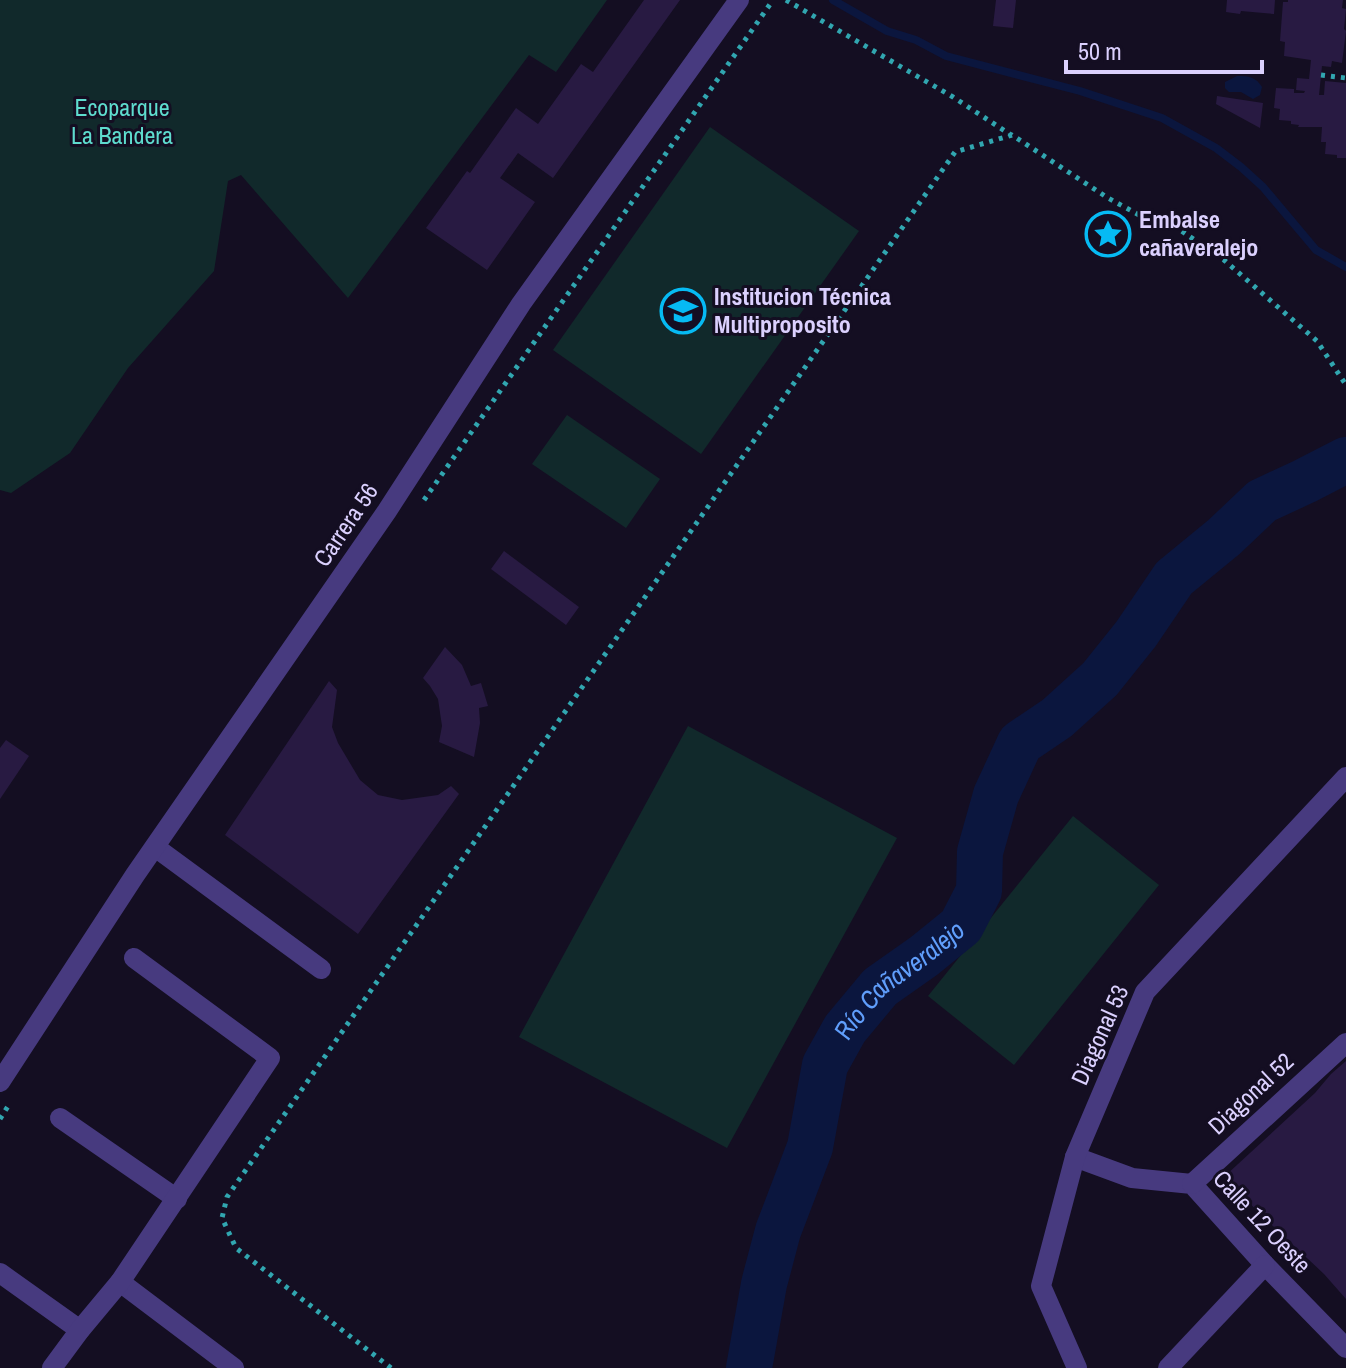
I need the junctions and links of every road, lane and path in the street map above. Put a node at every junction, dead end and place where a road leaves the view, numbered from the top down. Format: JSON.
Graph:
{"nodes":[{"id":1,"x":739,"y":0,"type":"edge"},
{"id":2,"x":773,"y":0,"type":"edge"},
{"id":3,"x":786,"y":0,"type":"edge"},
{"id":4,"x":1321,"y":75,"type":"dead end"},
{"id":5,"x":1346,"y":78,"type":"edge"},
{"id":6,"x":1012,"y":135,"type":"junction"},
{"id":7,"x":1344,"y":382,"type":"edge"},
{"id":8,"x":421,"y":506,"type":"dead end"},
{"id":9,"x":1346,"y":777,"type":"edge"},
{"id":10,"x":155,"y":847,"type":"junction"},
{"id":11,"x":134,"y":958,"type":"dead end"},
{"id":12,"x":321,"y":969,"type":"dead end"},
{"id":13,"x":1346,"y":1043,"type":"edge"},
{"id":14,"x":0,"y":1082,"type":"edge"},
{"id":15,"x":60,"y":1118,"type":"dead end"},
{"id":16,"x":1075,"y":1157,"type":"junction"},
{"id":17,"x":1192,"y":1184,"type":"junction"},
{"id":18,"x":177,"y":1199,"type":"junction"},
{"id":19,"x":1265,"y":1265,"type":"junction"},
{"id":20,"x":0,"y":1273,"type":"edge"},
{"id":21,"x":120,"y":1282,"type":"junction"},
{"id":22,"x":80,"y":1330,"type":"junction"},
{"id":23,"x":1346,"y":1348,"type":"edge"},
{"id":24,"x":52,"y":1368,"type":"edge"},
{"id":25,"x":234,"y":1368,"type":"edge"},
{"id":26,"x":391,"y":1368,"type":"edge"},
{"id":27,"x":1077,"y":1368,"type":"edge"},
{"id":28,"x":1168,"y":1368,"type":"edge"}],
"edges":[{"from":1,"to":10,"type":"street","name":"Carrera 56"},
{"from":2,"to":8,"type":"path"},
{"from":3,"to":6,"type":"path"},
{"from":4,"to":5,"type":"path"},
{"from":6,"to":7,"type":"path"},
{"from":6,"to":26,"type":"path"},
{"from":9,"to":16,"type":"street","name":"Diagonal 53"},
{"from":10,"to":12,"type":"street"},
{"from":10,"to":14,"type":"street","name":"Carrera 56"},
{"from":11,"to":18,"type":"street"},
{"from":13,"to":17,"type":"street","name":"Diagonal 52"},
{"from":15,"to":18,"type":"street"},
{"from":16,"to":17,"type":"street","name":"Calle 12 Oeste"},
{"from":16,"to":27,"type":"street","name":"Diagonal 53"},
{"from":17,"to":19,"type":"street","name":"Calle 12 Oeste"},
{"from":18,"to":21,"type":"street"},
{"from":19,"to":23,"type":"street","name":"Calle 12 Oeste"},
{"from":19,"to":28,"type":"street"},
{"from":20,"to":22,"type":"street"},
{"from":21,"to":22,"type":"street"},
{"from":21,"to":25,"type":"street"},
{"from":22,"to":24,"type":"street"}]}
